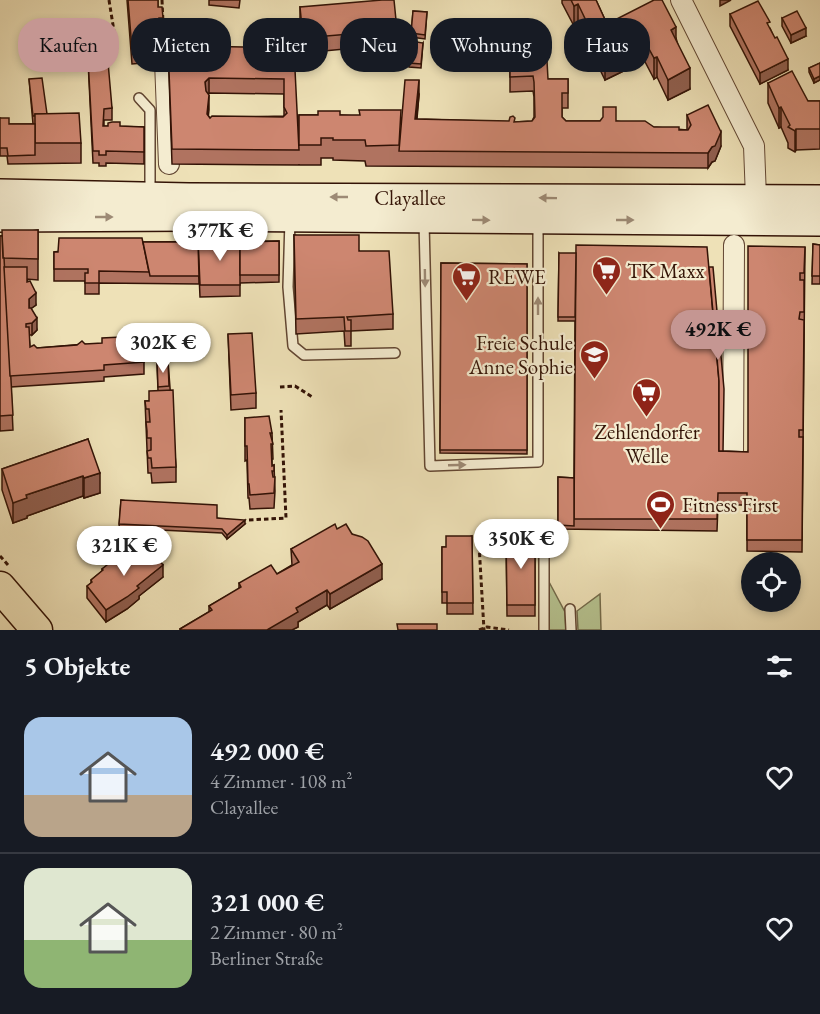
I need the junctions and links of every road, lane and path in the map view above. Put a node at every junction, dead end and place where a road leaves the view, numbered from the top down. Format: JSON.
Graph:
{"nodes":[{"id":1,"x":109,"y":0,"type":"edge"},
{"id":2,"x":162,"y":0,"type":"edge"},
{"id":3,"x":681,"y":0,"type":"edge"},
{"id":4,"x":112,"y":18,"type":"edge"},
{"id":5,"x":163,"y":18,"type":"edge"},
{"id":6,"x":165,"y":72,"type":"edge"},
{"id":7,"x":139,"y":98,"type":"dead end"},
{"id":8,"x":169,"y":164,"type":"dead end"},
{"id":9,"x":0,"y":193,"type":"edge"},
{"id":10,"x":150,"y":195,"type":"junction"},
{"id":11,"x":756,"y":198,"type":"junction"},
{"id":12,"x":820,"y":199,"type":"edge"},
{"id":13,"x":0,"y":218,"type":"edge"},
{"id":14,"x":290,"y":218,"type":"junction"},
{"id":15,"x":424,"y":219,"type":"junction"},
{"id":16,"x":538,"y":220,"type":"junction"},
{"id":17,"x":820,"y":222,"type":"edge"},
{"id":18,"x":734,"y":245,"type":"dead end"},
{"id":19,"x":395,"y":353,"type":"dead end"},
{"id":20,"x":280,"y":387,"type":"dead end"},
{"id":21,"x":314,"y":398,"type":"dead end"},
{"id":22,"x":281,"y":410,"type":"dead end"},
{"id":23,"x":733,"y":457,"type":"edge"},
{"id":24,"x":249,"y":520,"type":"dead end"},
{"id":25,"x":493,"y":533,"type":"joint"},
{"id":26,"x":0,"y":587,"type":"edge"},
{"id":27,"x":570,"y":609,"type":"dead end"},
{"id":28,"x":29,"y":627,"type":"edge"},
{"id":29,"x":484,"y":629,"type":"edge"},
{"id":30,"x":478,"y":630,"type":"edge"},
{"id":31,"x":509,"y":630,"type":"edge"},
{"id":32,"x":544,"y":630,"type":"edge"},
{"id":33,"x":571,"y":630,"type":"edge"}],
"edges":[{"from":1,"to":4,"type":"path"},
{"from":2,"to":5,"type":"path"},
{"from":3,"to":11,"type":"street"},
{"from":6,"to":8,"type":"street"},
{"from":7,"to":10,"type":"lane"},
{"from":9,"to":10,"type":"main road","name":"Clayallee"},
{"from":11,"to":10,"type":"main road","name":"Clayallee","one_way":true},
{"from":11,"to":12,"type":"main road","name":"Clayallee"},
{"from":13,"to":14,"type":"main road","name":"Clayallee","one_way":true},
{"from":14,"to":15,"type":"main road","name":"Clayallee"},
{"from":14,"to":19,"type":"lane"},
{"from":15,"to":16,"type":"main road","name":"Clayallee","one_way":true},
{"from":15,"to":16,"type":"lane","one_way":true},
{"from":16,"to":17,"type":"main road","name":"Clayallee","one_way":true},
{"from":18,"to":23,"type":"street"},
{"from":20,"to":21,"type":"path"},
{"from":22,"to":24,"type":"path"},
{"from":25,"to":29,"type":"path"},
{"from":25,"to":32,"type":"lane"},
{"from":26,"to":28,"type":"main road"},
{"from":27,"to":33,"type":"lane"},
{"from":29,"to":30,"type":"path"},
{"from":29,"to":31,"type":"path"}]}
